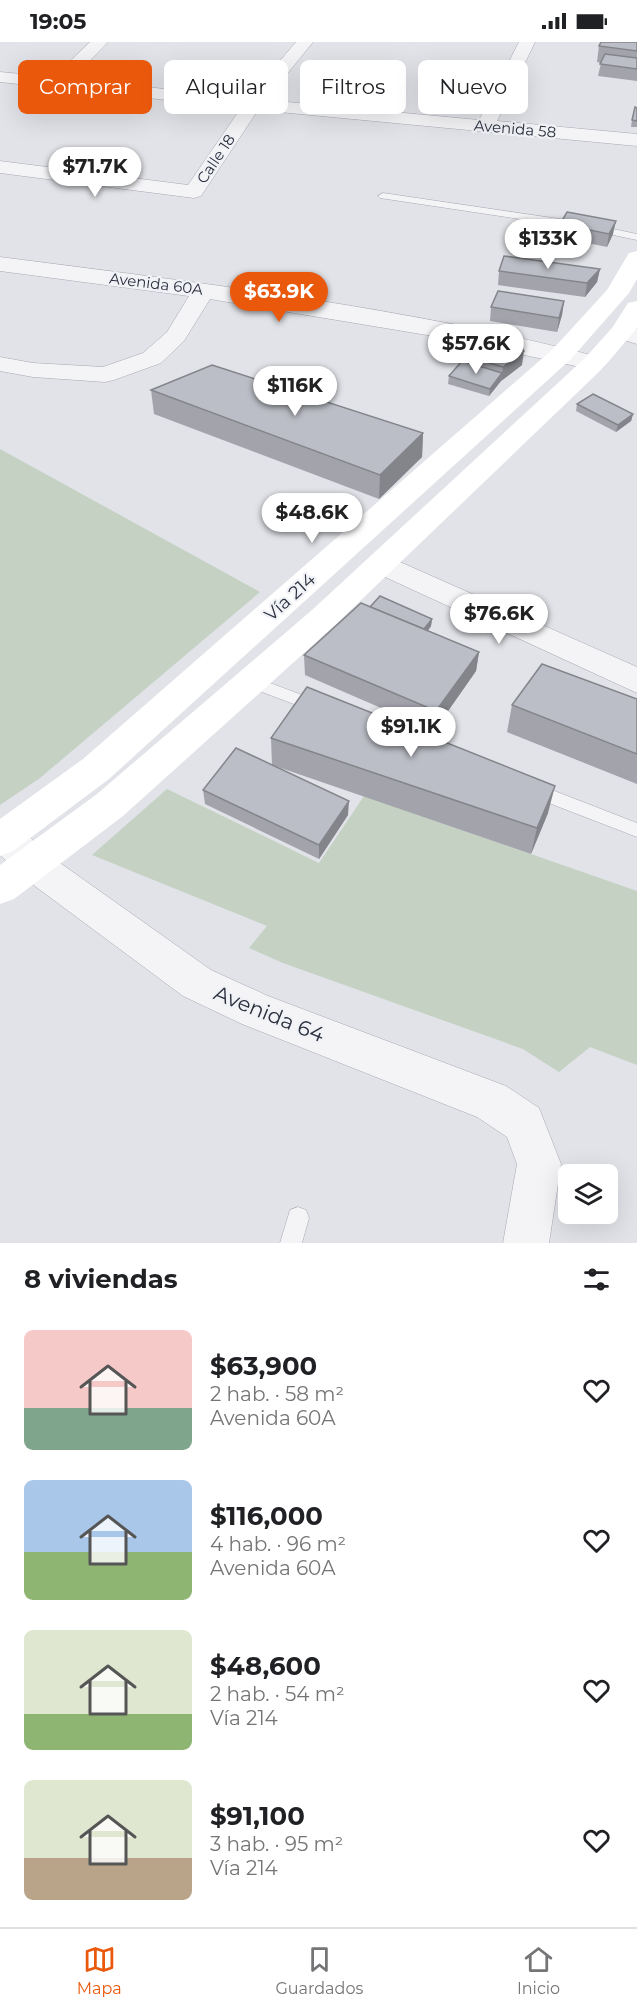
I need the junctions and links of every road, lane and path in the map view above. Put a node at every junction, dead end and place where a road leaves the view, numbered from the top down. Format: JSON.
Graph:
{"nodes":[{"id":1,"x":100,"y":42,"type":"edge"},
{"id":2,"x":305,"y":42,"type":"edge"},
{"id":3,"x":527,"y":42,"type":"edge"},
{"id":4,"x":82,"y":60,"type":"edge"},
{"id":5,"x":288,"y":62,"type":"edge"},
{"id":6,"x":0,"y":77,"type":"edge"},
{"id":7,"x":18,"y":79,"type":"edge"},
{"id":8,"x":288,"y":107,"type":"edge"},
{"id":9,"x":246,"y":114,"type":"edge"},
{"id":10,"x":485,"y":126,"type":"junction"},
{"id":11,"x":637,"y":140,"type":"edge"},
{"id":12,"x":0,"y":167,"type":"edge"},
{"id":13,"x":383,"y":196,"type":"dead end"},
{"id":14,"x":637,"y":237,"type":"edge"},
{"id":15,"x":637,"y":258,"type":"edge"},
{"id":16,"x":0,"y":264,"type":"edge"},
{"id":17,"x":204,"y":290,"type":"junction"},
{"id":18,"x":632,"y":326,"type":"edge"},
{"id":19,"x":562,"y":354,"type":"junction"},
{"id":20,"x":594,"y":363,"type":"junction"},
{"id":21,"x":0,"y":364,"type":"edge"},
{"id":22,"x":382,"y":564,"type":"junction"},
{"id":23,"x":637,"y":681,"type":"edge"},
{"id":24,"x":251,"y":682,"type":"junction"},
{"id":25,"x":328,"y":711,"type":"edge"},
{"id":26,"x":516,"y":783,"type":"edge"},
{"id":27,"x":637,"y":830,"type":"edge"},
{"id":28,"x":2,"y":838,"type":"edge"},
{"id":29,"x":33,"y":864,"type":"junction"},
{"id":30,"x":0,"y":887,"type":"edge"},
{"id":31,"x":298,"y":1218,"type":"dead end"},
{"id":32,"x":291,"y":1243,"type":"edge"},
{"id":33,"x":526,"y":1243,"type":"edge"}],
"edges":[{"from":1,"to":4,"type":"street"},
{"from":2,"to":5,"type":"street","name":"Calle 18"},
{"from":3,"to":10,"type":"street"},
{"from":6,"to":7,"type":"street","name":"Avenida 58"},
{"from":8,"to":10,"type":"street","name":"Avenida 58"},
{"from":9,"to":12,"type":"street","name":"Calle 18"},
{"from":10,"to":11,"type":"street","name":"Avenida 58"},
{"from":13,"to":14,"type":"lane"},
{"from":15,"to":19,"type":"main road","name":"Vía 214"},
{"from":16,"to":17,"type":"street","name":"Avenida 60A"},
{"from":17,"to":19,"type":"street","name":"Avenida 60A"},
{"from":17,"to":21,"type":"street"},
{"from":18,"to":20,"type":"main road","name":"Vía 214"},
{"from":19,"to":20,"type":"street","name":"Avenida 60A"},
{"from":19,"to":28,"type":"main road","name":"Vía 214"},
{"from":20,"to":22,"type":"main road","name":"Vía 214"},
{"from":22,"to":23,"type":"street"},
{"from":22,"to":24,"type":"main road","name":"Vía 214"},
{"from":24,"to":25,"type":"lane"},
{"from":24,"to":29,"type":"main road","name":"Vía 214"},
{"from":26,"to":27,"type":"lane"},
{"from":28,"to":29,"type":"street","name":"Avenida 64"},
{"from":29,"to":30,"type":"main road","name":"Vía 214"},
{"from":29,"to":33,"type":"street","name":"Avenida 64"},
{"from":31,"to":32,"type":"lane"}]}
